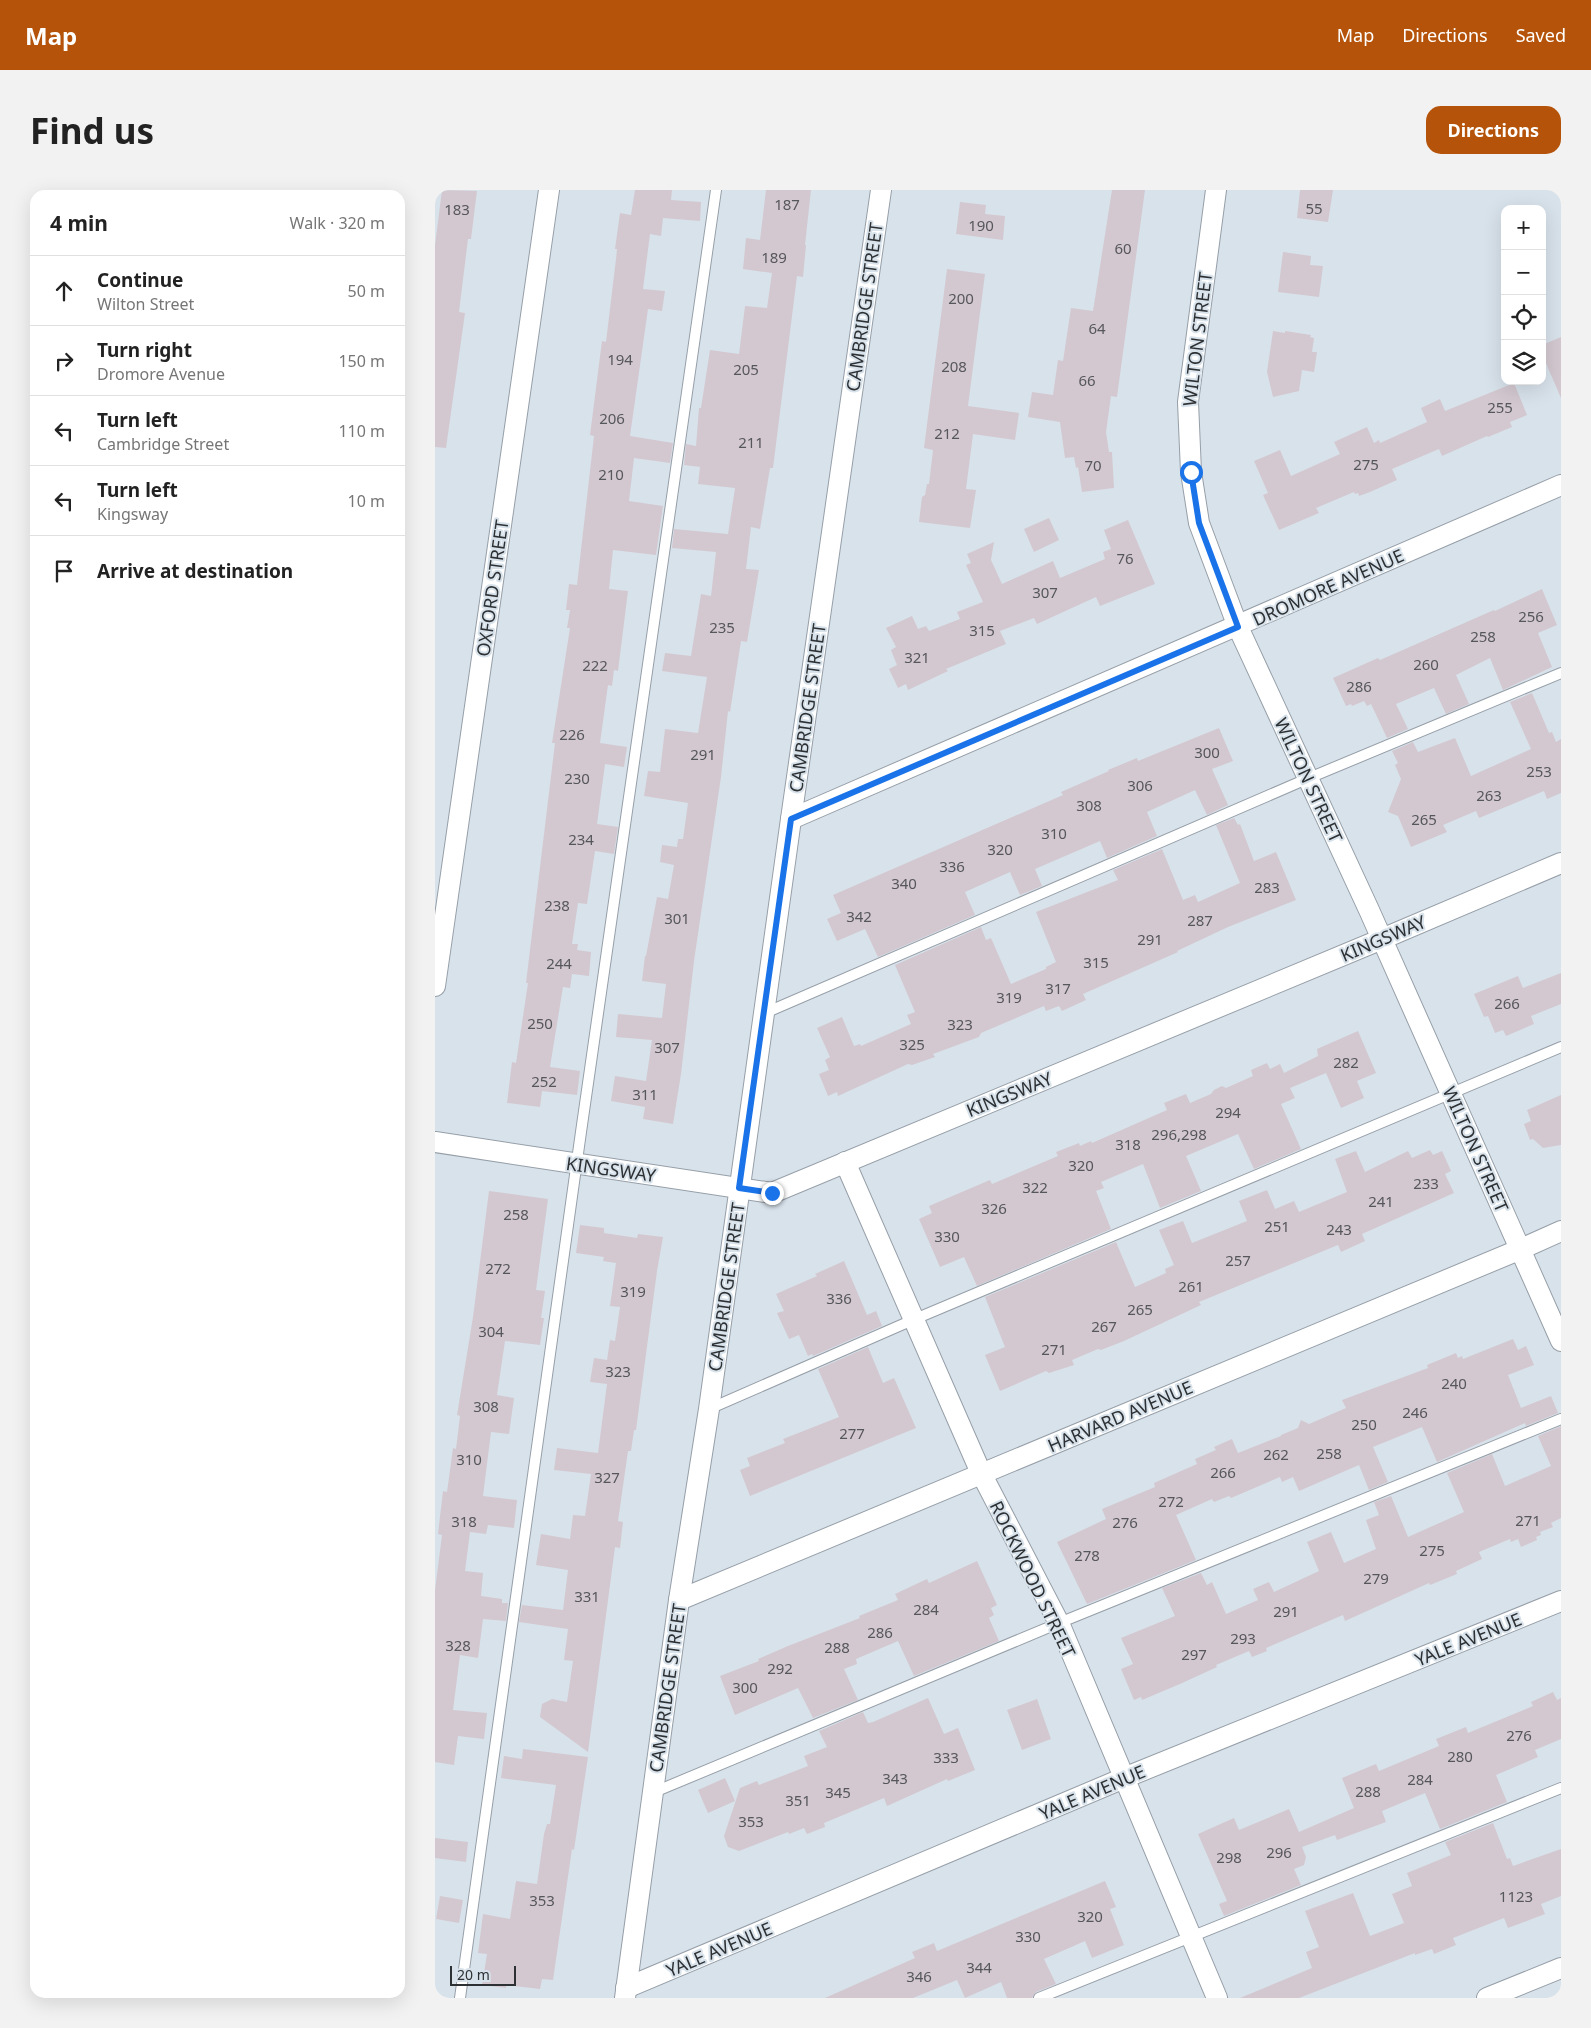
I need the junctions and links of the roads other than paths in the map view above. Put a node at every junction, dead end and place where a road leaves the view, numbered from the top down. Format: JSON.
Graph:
{"nodes":[{"id":1,"x":549,"y":190,"type":"edge"},
{"id":2,"x":716,"y":190,"type":"edge"},
{"id":3,"x":881,"y":190,"type":"edge"},
{"id":4,"x":1216,"y":190,"type":"edge"},
{"id":5,"x":1561,"y":485,"type":"edge"},
{"id":6,"x":1238,"y":627,"type":"junction"},
{"id":7,"x":1561,"y":673,"type":"edge"},
{"id":8,"x":1309,"y":778,"type":"junction"},
{"id":9,"x":791,"y":819,"type":"junction"},
{"id":10,"x":1561,"y":863,"type":"edge"},
{"id":11,"x":1382,"y":939,"type":"junction"},
{"id":12,"x":435,"y":986,"type":"edge"},
{"id":13,"x":765,"y":1013,"type":"junction"},
{"id":14,"x":1561,"y":1047,"type":"edge"},
{"id":15,"x":1451,"y":1094,"type":"junction"},
{"id":16,"x":435,"y":1142,"type":"edge"},
{"id":17,"x":845,"y":1162,"type":"junction"},
{"id":18,"x":576,"y":1164,"type":"junction"},
{"id":19,"x":739,"y":1188,"type":"junction"},
{"id":20,"x":1561,"y":1230,"type":"edge"},
{"id":21,"x":1521,"y":1249,"type":"junction"},
{"id":22,"x":915,"y":1319,"type":"junction"},
{"id":23,"x":1561,"y":1341,"type":"edge"},
{"id":24,"x":709,"y":1409,"type":"junction"},
{"id":25,"x":1561,"y":1420,"type":"edge"},
{"id":26,"x":981,"y":1474,"type":"junction"},
{"id":27,"x":679,"y":1600,"type":"junction"},
{"id":28,"x":1561,"y":1602,"type":"edge"},
{"id":29,"x":1059,"y":1623,"type":"junction"},
{"id":30,"x":1124,"y":1778,"type":"junction"},
{"id":31,"x":1561,"y":1788,"type":"edge"},
{"id":32,"x":652,"y":1793,"type":"junction"},
{"id":33,"x":1191,"y":1936,"type":"junction"},
{"id":34,"x":1561,"y":1968,"type":"edge"},
{"id":35,"x":625,"y":1993,"type":"edge"},
{"id":36,"x":460,"y":1998,"type":"edge"},
{"id":37,"x":1039,"y":1998,"type":"edge"},
{"id":38,"x":1217,"y":1998,"type":"edge"},
{"id":39,"x":1487,"y":1998,"type":"edge"}],
"edges":[{"from":1,"to":12,"type":"street","name":"OXFORD STREET"},
{"from":2,"to":18,"type":"lane"},
{"from":3,"to":9,"type":"street","name":"CAMBRIDGE STREET"},
{"from":4,"to":6,"type":"street","name":"WILTON STREET"},
{"from":5,"to":6,"type":"street","name":"DROMORE AVENUE"},
{"from":6,"to":8,"type":"street","name":"WILTON STREET"},
{"from":6,"to":9,"type":"street","name":"DROMORE AVENUE"},
{"from":7,"to":8,"type":"lane"},
{"from":8,"to":11,"type":"street","name":"WILTON STREET"},
{"from":8,"to":13,"type":"lane"},
{"from":9,"to":13,"type":"street","name":"CAMBRIDGE STREET"},
{"from":10,"to":11,"type":"street","name":"KINGSWAY"},
{"from":11,"to":15,"type":"street","name":"WILTON STREET"},
{"from":11,"to":17,"type":"street","name":"KINGSWAY"},
{"from":13,"to":19,"type":"street","name":"CAMBRIDGE STREET"},
{"from":14,"to":15,"type":"lane"},
{"from":15,"to":21,"type":"street","name":"WILTON STREET"},
{"from":15,"to":22,"type":"lane"},
{"from":16,"to":18,"type":"street","name":"KINGSWAY"},
{"from":17,"to":19,"type":"street","name":"KINGSWAY"},
{"from":17,"to":22,"type":"street","name":"ROCKWOOD STREET"},
{"from":18,"to":19,"type":"street","name":"KINGSWAY"},
{"from":18,"to":36,"type":"lane"},
{"from":19,"to":24,"type":"street","name":"CAMBRIDGE STREET"},
{"from":20,"to":21,"type":"street","name":"HARVARD AVENUE"},
{"from":21,"to":23,"type":"street","name":"WILTON STREET"},
{"from":21,"to":26,"type":"street","name":"HARVARD AVENUE"},
{"from":22,"to":24,"type":"lane"},
{"from":22,"to":26,"type":"street","name":"ROCKWOOD STREET"},
{"from":24,"to":27,"type":"street","name":"CAMBRIDGE STREET"},
{"from":25,"to":29,"type":"lane"},
{"from":26,"to":27,"type":"street","name":"HARVARD AVENUE"},
{"from":26,"to":29,"type":"street","name":"ROCKWOOD STREET"},
{"from":27,"to":32,"type":"street","name":"CAMBRIDGE STREET"},
{"from":28,"to":30,"type":"street","name":"YALE AVENUE"},
{"from":29,"to":30,"type":"street","name":"ROCKWOOD STREET"},
{"from":29,"to":32,"type":"lane"},
{"from":30,"to":33,"type":"street","name":"ROCKWOOD STREET"},
{"from":30,"to":35,"type":"street","name":"YALE AVENUE"},
{"from":31,"to":33,"type":"lane"},
{"from":32,"to":35,"type":"street","name":"CAMBRIDGE STREET"},
{"from":33,"to":37,"type":"lane"},
{"from":33,"to":38,"type":"street","name":"ROCKWOOD STREET"},
{"from":34,"to":39,"type":"street"}]}
